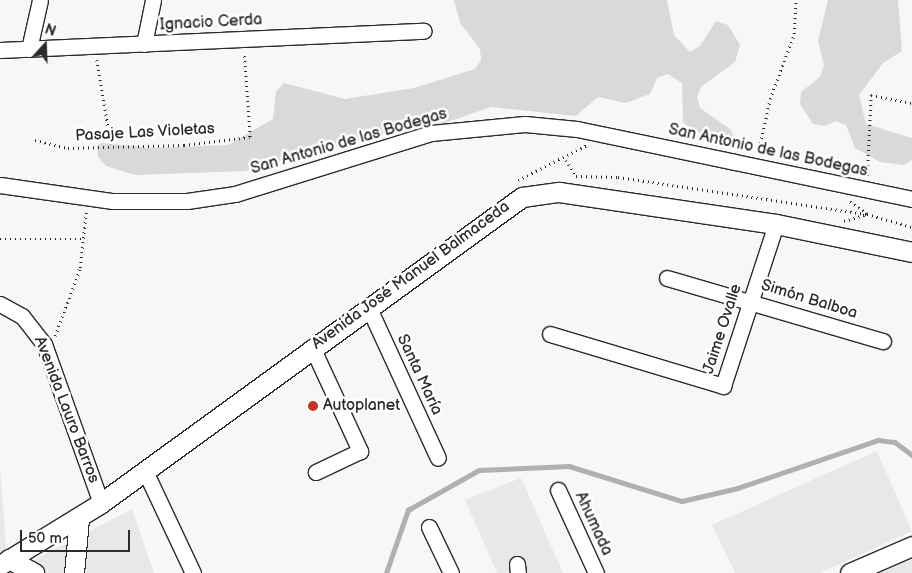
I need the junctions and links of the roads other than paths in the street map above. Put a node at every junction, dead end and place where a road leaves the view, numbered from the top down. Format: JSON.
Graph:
{"nodes":[{"id":1,"x":40,"y":0,"type":"edge"},
{"id":2,"x":153,"y":0,"type":"edge"},
{"id":3,"x":424,"y":31,"type":"dead end"},
{"id":4,"x":144,"y":44,"type":"junction"},
{"id":5,"x":29,"y":49,"type":"junction"},
{"id":6,"x":0,"y":50,"type":"edge"},
{"id":7,"x":0,"y":185,"type":"edge"},
{"id":8,"x":912,"y":199,"type":"edge"},
{"id":9,"x":776,"y":224,"type":"junction"},
{"id":10,"x":912,"y":252,"type":"edge"},
{"id":11,"x":667,"y":278,"type":"dead end"},
{"id":12,"x":751,"y":301,"type":"junction"},
{"id":13,"x":0,"y":304,"type":"edge"},
{"id":14,"x":368,"y":306,"type":"junction"},
{"id":15,"x":550,"y":334,"type":"dead end"},
{"id":16,"x":882,"y":341,"type":"dead end"},
{"id":17,"x":312,"y":347,"type":"junction"},
{"id":18,"x":438,"y":458,"type":"dead end"},
{"id":19,"x":145,"y":471,"type":"junction"},
{"id":20,"x":316,"y":472,"type":"dead end"},
{"id":21,"x":558,"y":490,"type":"dead end"},
{"id":22,"x":102,"y":503,"type":"junction"},
{"id":23,"x":79,"y":519,"type":"junction"},
{"id":24,"x":430,"y":527,"type":"dead end"},
{"id":25,"x":912,"y":546,"type":"edge"},
{"id":26,"x":3,"y":559,"type":"edge"},
{"id":27,"x":34,"y":573,"type":"edge"},
{"id":28,"x":74,"y":573,"type":"edge"},
{"id":29,"x":194,"y":573,"type":"edge"},
{"id":30,"x":451,"y":573,"type":"edge"},
{"id":31,"x":596,"y":573,"type":"edge"},
{"id":32,"x":850,"y":573,"type":"edge"}],
"edges":[{"from":1,"to":5,"type":"street"},
{"from":2,"to":4,"type":"street"},
{"from":3,"to":4,"type":"street","name":"Ignacio Cerda"},
{"from":4,"to":5,"type":"street","name":"Ignacio Cerda"},
{"from":5,"to":6,"type":"street","name":"Ignacio Cerda"},
{"from":7,"to":8,"type":"street","name":"San Antonio de las Bodegas"},
{"from":9,"to":10,"type":"main road","name":"Avenida José Manuel Balmaceda"},
{"from":9,"to":12,"type":"street","name":"Jaime Ovalle"},
{"from":9,"to":14,"type":"main road","name":"Avenida José Manuel Balmaceda"},
{"from":11,"to":12,"type":"street","name":"Simón Balboa"},
{"from":12,"to":15,"type":"street","name":"Jaime Ovalle"},
{"from":12,"to":16,"type":"street","name":"Simón Balboa"},
{"from":13,"to":22,"type":"street","name":"Avenida Lauro Barros"},
{"from":14,"to":17,"type":"main road","name":"Avenida José Manuel Balmaceda"},
{"from":14,"to":18,"type":"street","name":"Santa María"},
{"from":17,"to":19,"type":"main road","name":"Avenida José Manuel Balmaceda"},
{"from":17,"to":20,"type":"street"},
{"from":19,"to":22,"type":"main road","name":"Avenida José Manuel Balmaceda"},
{"from":19,"to":29,"type":"street"},
{"from":21,"to":31,"type":"street","name":"Ahumada"},
{"from":22,"to":23,"type":"main road","name":"Avenida José Manuel Balmaceda"},
{"from":23,"to":26,"type":"main road","name":"Avenida José Manuel Balmaceda"},
{"from":23,"to":28,"type":"main road"},
{"from":24,"to":30,"type":"street"},
{"from":25,"to":32,"type":"main road"},
{"from":26,"to":27,"type":"main road"}]}
